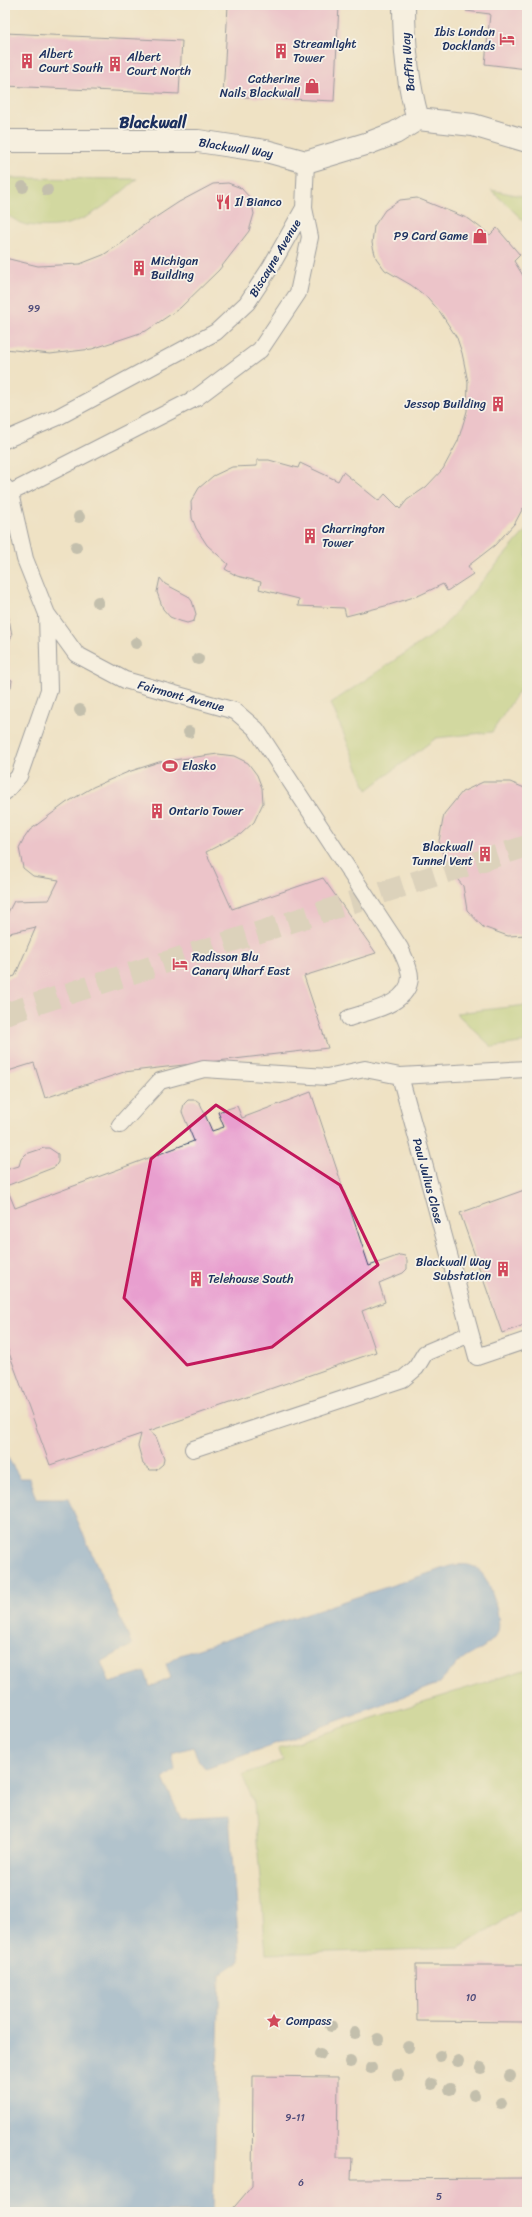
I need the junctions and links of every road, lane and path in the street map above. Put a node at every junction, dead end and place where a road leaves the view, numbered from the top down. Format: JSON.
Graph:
{"nodes":[{"id":1,"x":404,"y":5,"type":"edge"},
{"id":2,"x":418,"y":119,"type":"junction"},
{"id":3,"x":5,"y":141,"type":"edge"},
{"id":4,"x":527,"y":141,"type":"edge"},
{"id":5,"x":306,"y":162,"type":"junction"},
{"id":6,"x":304,"y":208,"type":"junction"},
{"id":7,"x":5,"y":440,"type":"edge"},
{"id":8,"x":8,"y":490,"type":"edge"},
{"id":9,"x":47,"y":614,"type":"junction"},
{"id":10,"x":5,"y":792,"type":"edge"},
{"id":11,"x":349,"y":1018,"type":"dead end"},
{"id":12,"x":527,"y":1069,"type":"edge"},
{"id":13,"x":400,"y":1076,"type":"junction"},
{"id":14,"x":120,"y":1125,"type":"dead end"},
{"id":15,"x":470,"y":1334,"type":"junction"},
{"id":16,"x":527,"y":1340,"type":"edge"},
{"id":17,"x":193,"y":1449,"type":"dead end"}],
"edges":[{"from":1,"to":2,"type":"street","name":"Baffin Way"},
{"from":2,"to":4,"type":"street"},
{"from":2,"to":5,"type":"street"},
{"from":3,"to":5,"type":"street","name":"Blackwall Way"},
{"from":5,"to":6,"type":"lane"},
{"from":6,"to":7,"type":"lane","name":"Biscayne Avenue"},
{"from":6,"to":8,"type":"lane","name":"Biscayne Avenue"},
{"from":8,"to":9,"type":"lane","name":"Fairmont Avenue"},
{"from":9,"to":10,"type":"lane"},
{"from":9,"to":11,"type":"lane","name":"Fairmont Avenue"},
{"from":12,"to":13,"type":"lane"},
{"from":13,"to":14,"type":"lane"},
{"from":13,"to":15,"type":"lane","name":"Paul Julius Close"},
{"from":15,"to":16,"type":"lane","name":"Paul Julius Close"},
{"from":15,"to":17,"type":"lane"}]}
